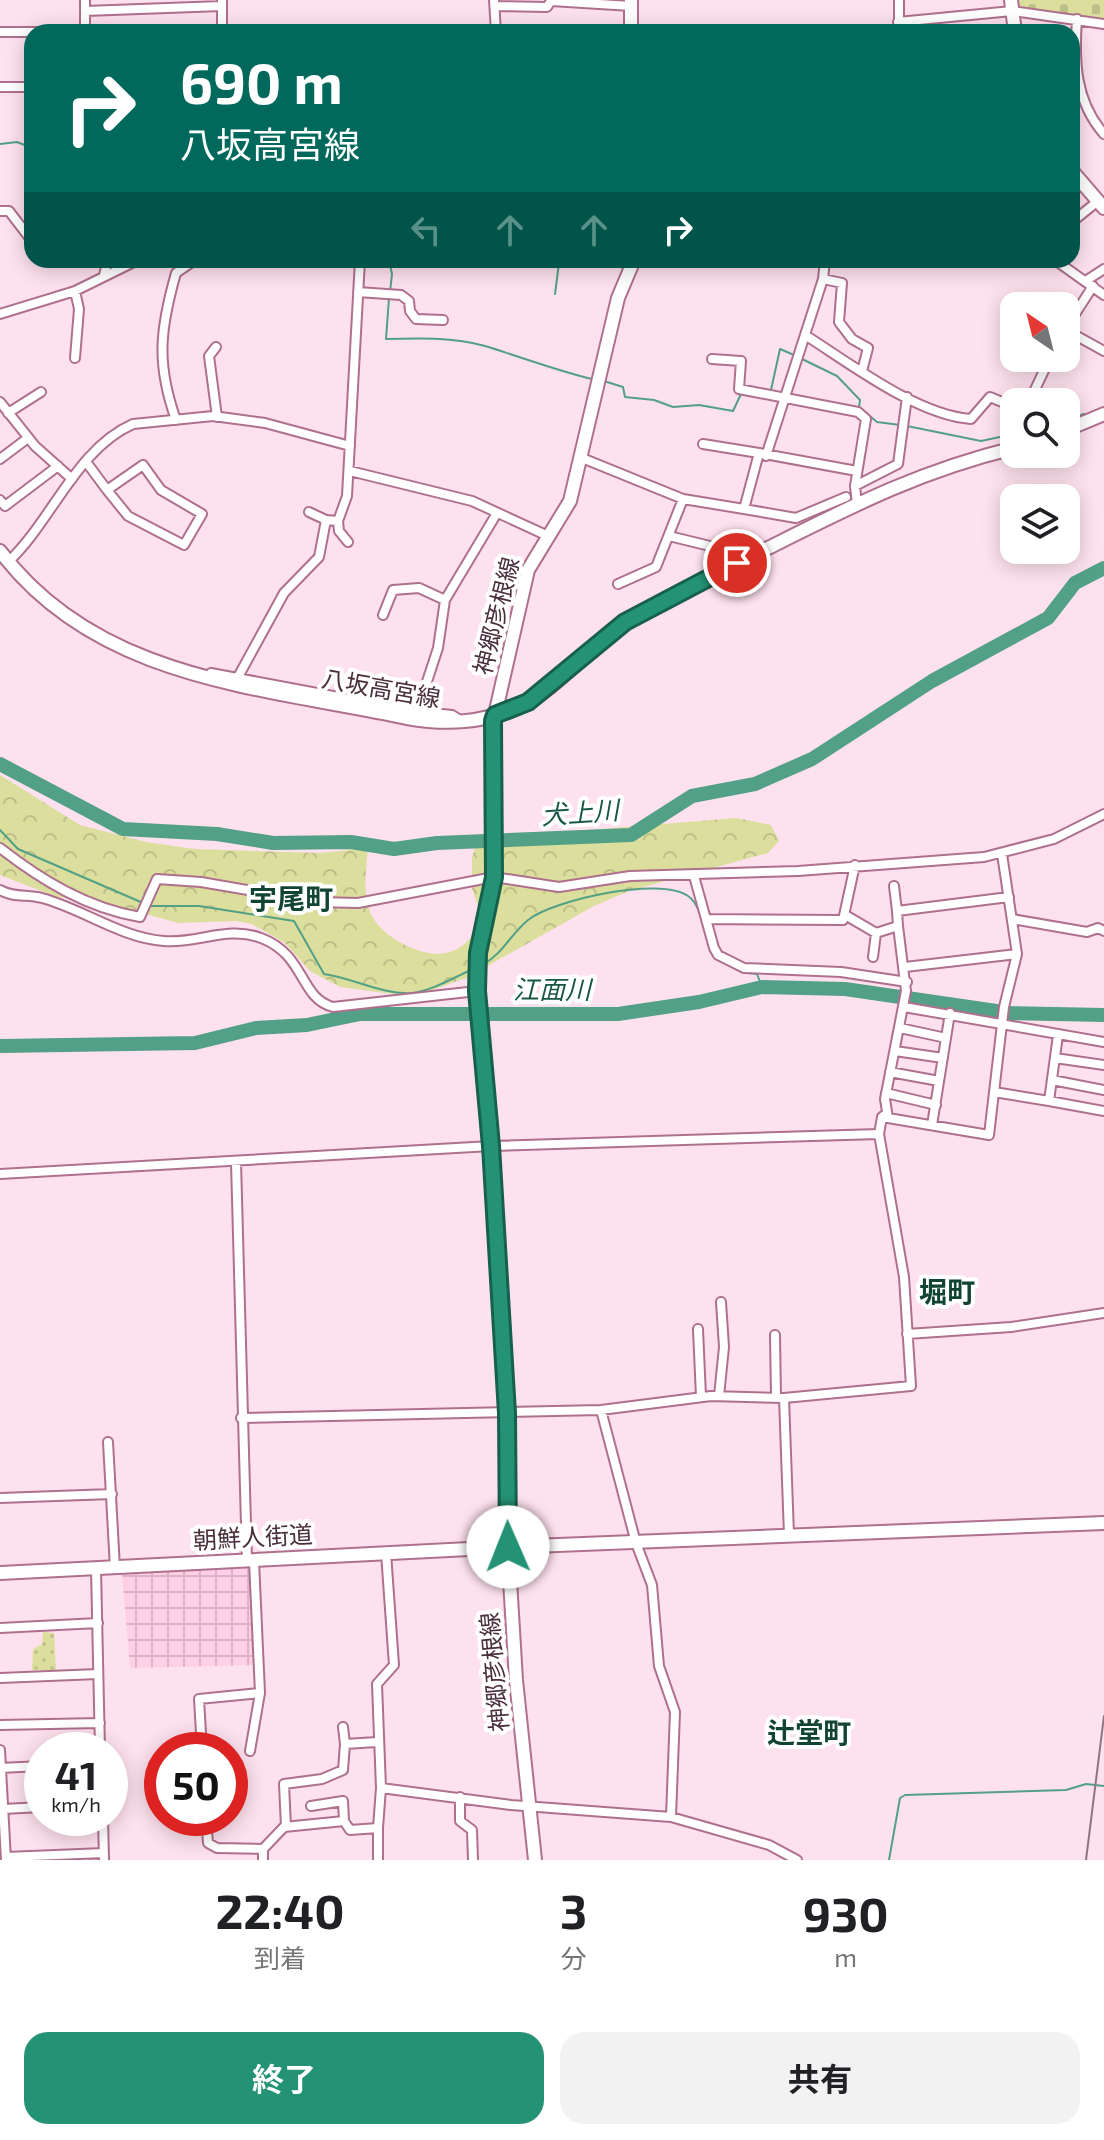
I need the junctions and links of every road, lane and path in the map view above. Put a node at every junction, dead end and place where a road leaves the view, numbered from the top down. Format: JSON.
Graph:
{"nodes":[{"id":1,"x":85,"y":0,"type":"edge"},
{"id":2,"x":899,"y":0,"type":"edge"},
{"id":3,"x":551,"y":1,"type":"edge"},
{"id":4,"x":222,"y":3,"type":"edge"},
{"id":5,"x":495,"y":3,"type":"edge"},
{"id":6,"x":631,"y":3,"type":"edge"},
{"id":7,"x":1011,"y":5,"type":"edge"},
{"id":8,"x":85,"y":11,"type":"junction"},
{"id":9,"x":1077,"y":19,"type":"junction"},
{"id":10,"x":85,"y":24,"type":"edge"},
{"id":11,"x":222,"y":24,"type":"edge"},
{"id":12,"x":496,"y":24,"type":"edge"},
{"id":13,"x":631,"y":24,"type":"edge"},
{"id":14,"x":898,"y":24,"type":"edge"},
{"id":15,"x":913,"y":24,"type":"edge"},
{"id":16,"x":1077,"y":24,"type":"edge"},
{"id":17,"x":1104,"y":24,"type":"edge"},
{"id":18,"x":0,"y":32,"type":"edge"},
{"id":19,"x":24,"y":32,"type":"edge"},
{"id":20,"x":0,"y":87,"type":"edge"},
{"id":21,"x":24,"y":87,"type":"edge"},
{"id":22,"x":1080,"y":89,"type":"edge"},
{"id":23,"x":1104,"y":134,"type":"edge"},
{"id":24,"x":1080,"y":180,"type":"edge"},
{"id":25,"x":1102,"y":204,"type":"edge"},
{"id":26,"x":0,"y":211,"type":"edge"},
{"id":27,"x":1080,"y":217,"type":"edge"},
{"id":28,"x":24,"y":231,"type":"edge"},
{"id":29,"x":106,"y":268,"type":"edge"},
{"id":30,"x":120,"y":268,"type":"edge"},
{"id":31,"x":183,"y":268,"type":"edge"},
{"id":32,"x":360,"y":268,"type":"edge"},
{"id":33,"x":628,"y":268,"type":"edge"},
{"id":34,"x":824,"y":268,"type":"edge"},
{"id":35,"x":1067,"y":268,"type":"edge"},
{"id":36,"x":1104,"y":269,"type":"edge"},
{"id":37,"x":104,"y":275,"type":"junction"},
{"id":38,"x":823,"y":279,"type":"junction"},
{"id":39,"x":1090,"y":283,"type":"junction"},
{"id":40,"x":75,"y":291,"type":"junction"},
{"id":41,"x":358,"y":292,"type":"junction"},
{"id":42,"x":1104,"y":295,"type":"edge"},
{"id":43,"x":1080,"y":302,"type":"edge"},
{"id":44,"x":0,"y":314,"type":"edge"},
{"id":45,"x":443,"y":320,"type":"dead end"},
{"id":46,"x":805,"y":335,"type":"junction"},
{"id":47,"x":1080,"y":337,"type":"edge"},
{"id":48,"x":216,"y":347,"type":"dead end"},
{"id":49,"x":1104,"y":351,"type":"edge"},
{"id":50,"x":75,"y":358,"type":"dead end"},
{"id":51,"x":712,"y":359,"type":"dead end"},
{"id":52,"x":862,"y":371,"type":"junction"},
{"id":53,"x":41,"y":392,"type":"dead end"},
{"id":54,"x":907,"y":397,"type":"junction"},
{"id":55,"x":786,"y":398,"type":"junction"},
{"id":56,"x":1000,"y":401,"type":"edge"},
{"id":57,"x":3,"y":408,"type":"edge"},
{"id":58,"x":1104,"y":414,"type":"edge"},
{"id":59,"x":217,"y":417,"type":"junction"},
{"id":60,"x":176,"y":420,"type":"junction"},
{"id":61,"x":1080,"y":424,"type":"edge"},
{"id":62,"x":28,"y":438,"type":"junction"},
{"id":63,"x":703,"y":444,"type":"dead end"},
{"id":64,"x":350,"y":446,"type":"junction"},
{"id":65,"x":1000,"y":452,"type":"edge"},
{"id":66,"x":763,"y":455,"type":"junction"},
{"id":67,"x":582,"y":458,"type":"junction"},
{"id":68,"x":0,"y":459,"type":"edge"},
{"id":69,"x":87,"y":463,"type":"junction"},
{"id":70,"x":58,"y":466,"type":"junction"},
{"id":71,"x":350,"y":471,"type":"junction"},
{"id":72,"x":857,"y":471,"type":"junction"},
{"id":73,"x":72,"y":479,"type":"junction"},
{"id":74,"x":855,"y":486,"type":"junction"},
{"id":75,"x":107,"y":490,"type":"junction"},
{"id":76,"x":683,"y":499,"type":"junction"},
{"id":77,"x":0,"y":500,"type":"edge"},
{"id":78,"x":851,"y":500,"type":"junction"},
{"id":79,"x":744,"y":509,"type":"junction"},
{"id":80,"x":309,"y":512,"type":"dead end"},
{"id":81,"x":497,"y":513,"type":"junction"},
{"id":82,"x":326,"y":520,"type":"junction"},
{"id":83,"x":338,"y":521,"type":"junction"},
{"id":84,"x":548,"y":536,"type":"junction"},
{"id":85,"x":669,"y":536,"type":"junction"},
{"id":86,"x":348,"y":542,"type":"dead end"},
{"id":87,"x":718,"y":548,"type":"dead end"},
{"id":88,"x":3,"y":563,"type":"edge"},
{"id":89,"x":618,"y":584,"type":"dead end"},
{"id":90,"x":445,"y":600,"type":"junction"},
{"id":91,"x":383,"y":615,"type":"dead end"},
{"id":92,"x":197,"y":677,"type":"junction"},
{"id":93,"x":238,"y":677,"type":"junction"},
{"id":94,"x":417,"y":712,"type":"junction"},
{"id":95,"x":465,"y":722,"type":"junction"},
{"id":96,"x":494,"y":722,"type":"junction"},
{"id":97,"x":1104,"y":814,"type":"edge"},
{"id":98,"x":0,"y":848,"type":"edge"},
{"id":99,"x":1002,"y":854,"type":"junction"},
{"id":100,"x":855,"y":865,"type":"junction"},
{"id":101,"x":494,"y":874,"type":"junction"},
{"id":102,"x":694,"y":876,"type":"junction"},
{"id":103,"x":894,"y":886,"type":"dead end"},
{"id":104,"x":0,"y":890,"type":"edge"},
{"id":105,"x":1009,"y":897,"type":"junction"},
{"id":106,"x":897,"y":911,"type":"junction"},
{"id":107,"x":847,"y":916,"type":"junction"},
{"id":108,"x":706,"y":919,"type":"junction"},
{"id":109,"x":1012,"y":919,"type":"junction"},
{"id":110,"x":898,"y":926,"type":"junction"},
{"id":111,"x":1104,"y":931,"type":"edge"},
{"id":112,"x":876,"y":933,"type":"junction"},
{"id":113,"x":1017,"y":954,"type":"junction"},
{"id":114,"x":873,"y":957,"type":"dead end"},
{"id":115,"x":905,"y":967,"type":"junction"},
{"id":116,"x":477,"y":991,"type":"junction"},
{"id":117,"x":906,"y":995,"type":"junction"},
{"id":118,"x":950,"y":1013,"type":"junction"},
{"id":119,"x":1003,"y":1020,"type":"junction"},
{"id":120,"x":900,"y":1028,"type":"junction"},
{"id":121,"x":1058,"y":1035,"type":"junction"},
{"id":122,"x":946,"y":1038,"type":"junction"},
{"id":123,"x":1104,"y":1042,"type":"edge"},
{"id":124,"x":895,"y":1051,"type":"junction"},
{"id":125,"x":943,"y":1058,"type":"junction"},
{"id":126,"x":1055,"y":1058,"type":"junction"},
{"id":127,"x":1104,"y":1065,"type":"edge"},
{"id":128,"x":890,"y":1072,"type":"junction"},
{"id":129,"x":1052,"y":1080,"type":"junction"},
{"id":130,"x":939,"y":1081,"type":"junction"},
{"id":131,"x":1104,"y":1090,"type":"edge"},
{"id":132,"x":994,"y":1092,"type":"junction"},
{"id":133,"x":886,"y":1093,"type":"junction"},
{"id":134,"x":1049,"y":1101,"type":"junction"},
{"id":135,"x":936,"y":1105,"type":"junction"},
{"id":136,"x":1104,"y":1111,"type":"edge"},
{"id":137,"x":887,"y":1113,"type":"junction"},
{"id":138,"x":932,"y":1125,"type":"junction"},
{"id":139,"x":879,"y":1134,"type":"junction"},
{"id":140,"x":491,"y":1146,"type":"junction"},
{"id":141,"x":236,"y":1162,"type":"junction"},
{"id":142,"x":0,"y":1174,"type":"edge"},
{"id":143,"x":721,"y":1302,"type":"dead end"},
{"id":144,"x":1104,"y":1313,"type":"edge"},
{"id":145,"x":698,"y":1329,"type":"dead end"},
{"id":146,"x":907,"y":1334,"type":"junction"},
{"id":147,"x":775,"y":1335,"type":"dead end"},
{"id":148,"x":719,"y":1396,"type":"junction"},
{"id":149,"x":701,"y":1397,"type":"junction"},
{"id":150,"x":780,"y":1398,"type":"junction"},
{"id":151,"x":601,"y":1410,"type":"junction"},
{"id":152,"x":507,"y":1413,"type":"junction"},
{"id":153,"x":241,"y":1418,"type":"junction"},
{"id":154,"x":108,"y":1442,"type":"dead end"},
{"id":155,"x":112,"y":1494,"type":"junction"},
{"id":156,"x":0,"y":1498,"type":"edge"},
{"id":157,"x":1104,"y":1523,"type":"edge"},
{"id":158,"x":789,"y":1535,"type":"junction"},
{"id":159,"x":636,"y":1543,"type":"junction"},
{"id":160,"x":508,"y":1547,"type":"junction"},
{"id":161,"x":386,"y":1553,"type":"junction"},
{"id":162,"x":250,"y":1561,"type":"junction"},
{"id":163,"x":115,"y":1568,"type":"junction"},
{"id":164,"x":96,"y":1569,"type":"junction"},
{"id":165,"x":0,"y":1573,"type":"edge"},
{"id":166,"x":98,"y":1623,"type":"junction"},
{"id":167,"x":0,"y":1628,"type":"edge"},
{"id":168,"x":98,"y":1674,"type":"junction"},
{"id":169,"x":0,"y":1678,"type":"edge"},
{"id":170,"x":260,"y":1693,"type":"junction"},
{"id":171,"x":100,"y":1723,"type":"junction"},
{"id":172,"x":0,"y":1725,"type":"edge"},
{"id":173,"x":343,"y":1727,"type":"dead end"},
{"id":174,"x":100,"y":1732,"type":"edge"},
{"id":175,"x":201,"y":1732,"type":"edge"},
{"id":176,"x":377,"y":1742,"type":"junction"},
{"id":177,"x":345,"y":1744,"type":"junction"},
{"id":178,"x":0,"y":1750,"type":"edge"},
{"id":179,"x":250,"y":1751,"type":"dead end"},
{"id":180,"x":24,"y":1767,"type":"edge"},
{"id":181,"x":0,"y":1768,"type":"edge"},
{"id":182,"x":381,"y":1788,"type":"junction"},
{"id":183,"x":460,"y":1797,"type":"junction"},
{"id":184,"x":531,"y":1805,"type":"junction"},
{"id":185,"x":311,"y":1806,"type":"dead end"},
{"id":186,"x":24,"y":1808,"type":"edge"},
{"id":187,"x":2,"y":1809,"type":"edge"},
{"id":188,"x":671,"y":1817,"type":"junction"},
{"id":189,"x":344,"y":1821,"type":"junction"},
{"id":190,"x":286,"y":1827,"type":"junction"},
{"id":191,"x":378,"y":1828,"type":"junction"},
{"id":192,"x":103,"y":1836,"type":"edge"},
{"id":193,"x":207,"y":1836,"type":"edge"},
{"id":194,"x":263,"y":1849,"type":"junction"},
{"id":195,"x":104,"y":1857,"type":"edge"},
{"id":196,"x":6,"y":1859,"type":"edge"},
{"id":197,"x":263,"y":1860,"type":"edge"},
{"id":198,"x":378,"y":1860,"type":"edge"},
{"id":199,"x":473,"y":1860,"type":"edge"},
{"id":200,"x":535,"y":1860,"type":"edge"},
{"id":201,"x":797,"y":1860,"type":"edge"}],
"edges":[{"from":1,"to":8,"type":"street"},
{"from":2,"to":14,"type":"street"},
{"from":3,"to":5,"type":"street"},
{"from":3,"to":6,"type":"street"},
{"from":4,"to":8,"type":"street"},
{"from":4,"to":11,"type":"street"},
{"from":5,"to":12,"type":"street"},
{"from":6,"to":13,"type":"main road"},
{"from":7,"to":9,"type":"street"},
{"from":7,"to":15,"type":"street"},
{"from":8,"to":10,"type":"street"},
{"from":9,"to":16,"type":"street"},
{"from":9,"to":17,"type":"street"},
{"from":18,"to":19,"type":"street"},
{"from":20,"to":21,"type":"street"},
{"from":22,"to":23,"type":"street"},
{"from":24,"to":25,"type":"main road"},
{"from":25,"to":27,"type":"street"},
{"from":26,"to":28,"type":"street"},
{"from":29,"to":37,"type":"street"},
{"from":30,"to":37,"type":"street"},
{"from":31,"to":60,"type":"street"},
{"from":32,"to":41,"type":"street"},
{"from":33,"to":67,"type":"main road","name":"神郷彦根線"},
{"from":34,"to":38,"type":"street"},
{"from":35,"to":39,"type":"street"},
{"from":36,"to":39,"type":"street"},
{"from":37,"to":40,"type":"street"},
{"from":38,"to":46,"type":"street"},
{"from":38,"to":52,"type":"street"},
{"from":39,"to":42,"type":"street"},
{"from":39,"to":43,"type":"street"},
{"from":40,"to":44,"type":"street"},
{"from":40,"to":50,"type":"street"},
{"from":41,"to":45,"type":"street"},
{"from":41,"to":64,"type":"street"},
{"from":46,"to":52,"type":"street"},
{"from":46,"to":55,"type":"street"},
{"from":47,"to":49,"type":"street"},
{"from":48,"to":59,"type":"street"},
{"from":51,"to":55,"type":"street"},
{"from":52,"to":54,"type":"street"},
{"from":53,"to":57,"type":"street"},
{"from":54,"to":56,"type":"street"},
{"from":54,"to":74,"type":"street"},
{"from":55,"to":66,"type":"street"},
{"from":55,"to":72,"type":"street"},
{"from":57,"to":62,"type":"street"},
{"from":58,"to":61,"type":"main road"},
{"from":59,"to":60,"type":"street"},
{"from":59,"to":64,"type":"street"},
{"from":60,"to":69,"type":"street"},
{"from":62,"to":68,"type":"street"},
{"from":62,"to":70,"type":"street"},
{"from":63,"to":66,"type":"street"},
{"from":64,"to":71,"type":"street"},
{"from":65,"to":78,"type":"main road","name":"八坂高宮線"},
{"from":66,"to":72,"type":"street"},
{"from":66,"to":79,"type":"street"},
{"from":67,"to":76,"type":"street"},
{"from":67,"to":84,"type":"main road","name":"神郷彦根線"},
{"from":69,"to":73,"type":"street"},
{"from":69,"to":75,"type":"street"},
{"from":70,"to":73,"type":"street"},
{"from":70,"to":77,"type":"street"},
{"from":71,"to":81,"type":"street"},
{"from":71,"to":83,"type":"street"},
{"from":72,"to":74,"type":"street"},
{"from":73,"to":88,"type":"street"},
{"from":74,"to":78,"type":"street"},
{"from":75,"to":75,"type":"street"},
{"from":76,"to":79,"type":"street"},
{"from":76,"to":85,"type":"street"},
{"from":78,"to":79,"type":"street"},
{"from":78,"to":96,"type":"main road","name":"八坂高宮線"},
{"from":80,"to":82,"type":"street"},
{"from":81,"to":84,"type":"street"},
{"from":81,"to":90,"type":"street"},
{"from":82,"to":83,"type":"street"},
{"from":82,"to":93,"type":"street"},
{"from":83,"to":86,"type":"street"},
{"from":84,"to":96,"type":"main road","name":"神郷彦根線"},
{"from":85,"to":87,"type":"street"},
{"from":85,"to":89,"type":"street"},
{"from":88,"to":92,"type":"main road","name":"八坂高宮線"},
{"from":90,"to":91,"type":"street"},
{"from":90,"to":94,"type":"street"},
{"from":92,"to":93,"type":"street"},
{"from":92,"to":95,"type":"main road","name":"八坂高宮線"},
{"from":93,"to":94,"type":"street"},
{"from":94,"to":95,"type":"street"},
{"from":95,"to":96,"type":"main road","name":"八坂高宮線"},
{"from":96,"to":101,"type":"main road","name":"神郷彦根線"},
{"from":97,"to":99,"type":"street"},
{"from":98,"to":101,"type":"street"},
{"from":99,"to":100,"type":"street"},
{"from":99,"to":105,"type":"street"},
{"from":100,"to":102,"type":"street"},
{"from":100,"to":107,"type":"street"},
{"from":101,"to":102,"type":"street"},
{"from":101,"to":116,"type":"main road","name":"神郷彦根線"},
{"from":102,"to":108,"type":"street"},
{"from":103,"to":106,"type":"street"},
{"from":104,"to":116,"type":"street"},
{"from":105,"to":106,"type":"street"},
{"from":105,"to":109,"type":"street"},
{"from":106,"to":110,"type":"street"},
{"from":107,"to":108,"type":"street"},
{"from":107,"to":112,"type":"street"},
{"from":108,"to":117,"type":"street"},
{"from":109,"to":111,"type":"street"},
{"from":109,"to":113,"type":"street"},
{"from":110,"to":112,"type":"street"},
{"from":110,"to":115,"type":"street"},
{"from":112,"to":114,"type":"street"},
{"from":113,"to":115,"type":"street"},
{"from":113,"to":119,"type":"street"},
{"from":115,"to":117,"type":"street"},
{"from":116,"to":140,"type":"main road","name":"神郷彦根線"},
{"from":117,"to":118,"type":"street"},
{"from":117,"to":120,"type":"street"},
{"from":118,"to":119,"type":"street"},
{"from":118,"to":122,"type":"street"},
{"from":119,"to":121,"type":"street"},
{"from":119,"to":132,"type":"street"},
{"from":120,"to":122,"type":"street"},
{"from":120,"to":124,"type":"street"},
{"from":121,"to":123,"type":"street"},
{"from":121,"to":126,"type":"street"},
{"from":122,"to":125,"type":"street"},
{"from":124,"to":125,"type":"street"},
{"from":124,"to":128,"type":"street"},
{"from":125,"to":130,"type":"street"},
{"from":126,"to":127,"type":"street"},
{"from":126,"to":129,"type":"street"},
{"from":128,"to":130,"type":"street"},
{"from":128,"to":133,"type":"street"},
{"from":129,"to":131,"type":"street"},
{"from":129,"to":134,"type":"street"},
{"from":130,"to":135,"type":"street"},
{"from":132,"to":134,"type":"street"},
{"from":132,"to":138,"type":"street"},
{"from":133,"to":135,"type":"street"},
{"from":133,"to":137,"type":"street"},
{"from":134,"to":136,"type":"street"},
{"from":135,"to":138,"type":"street"},
{"from":137,"to":138,"type":"street"},
{"from":137,"to":139,"type":"street"},
{"from":139,"to":140,"type":"street"},
{"from":139,"to":146,"type":"street"},
{"from":140,"to":141,"type":"street"},
{"from":140,"to":152,"type":"main road","name":"神郷彦根線"},
{"from":141,"to":142,"type":"street"},
{"from":141,"to":153,"type":"street"},
{"from":143,"to":148,"type":"street"},
{"from":144,"to":146,"type":"street"},
{"from":145,"to":149,"type":"street"},
{"from":146,"to":150,"type":"street"},
{"from":147,"to":150,"type":"street"},
{"from":148,"to":149,"type":"street"},
{"from":148,"to":150,"type":"street"},
{"from":149,"to":151,"type":"street"},
{"from":150,"to":158,"type":"street"},
{"from":151,"to":152,"type":"street"},
{"from":151,"to":159,"type":"street"},
{"from":152,"to":153,"type":"street"},
{"from":152,"to":160,"type":"main road","name":"神郷彦根線"},
{"from":153,"to":162,"type":"street"},
{"from":154,"to":155,"type":"street"},
{"from":155,"to":156,"type":"street"},
{"from":155,"to":163,"type":"street"},
{"from":157,"to":158,"type":"main road","name":"朝鮮人街道"},
{"from":158,"to":159,"type":"main road","name":"朝鮮人街道"},
{"from":159,"to":160,"type":"main road","name":"朝鮮人街道"},
{"from":159,"to":188,"type":"street"},
{"from":160,"to":161,"type":"main road","name":"朝鮮人街道"},
{"from":160,"to":184,"type":"main road","name":"神郷彦根線"},
{"from":161,"to":162,"type":"main road","name":"朝鮮人街道"},
{"from":161,"to":176,"type":"street"},
{"from":162,"to":163,"type":"main road","name":"朝鮮人街道"},
{"from":162,"to":170,"type":"street"},
{"from":163,"to":164,"type":"main road","name":"朝鮮人街道"},
{"from":164,"to":165,"type":"main road","name":"朝鮮人街道"},
{"from":164,"to":166,"type":"street"},
{"from":166,"to":167,"type":"street"},
{"from":166,"to":168,"type":"street"},
{"from":168,"to":169,"type":"street"},
{"from":168,"to":171,"type":"street"},
{"from":170,"to":175,"type":"street"},
{"from":170,"to":179,"type":"street"},
{"from":171,"to":172,"type":"street"},
{"from":171,"to":174,"type":"street"},
{"from":173,"to":177,"type":"street"},
{"from":176,"to":177,"type":"street"},
{"from":176,"to":182,"type":"street"},
{"from":177,"to":190,"type":"street"},
{"from":178,"to":181,"type":"street"},
{"from":180,"to":181,"type":"street"},
{"from":181,"to":187,"type":"street"},
{"from":182,"to":183,"type":"street"},
{"from":182,"to":191,"type":"street"},
{"from":183,"to":184,"type":"street"},
{"from":183,"to":199,"type":"street"},
{"from":184,"to":188,"type":"street"},
{"from":184,"to":200,"type":"main road","name":"神郷彦根線"},
{"from":185,"to":189,"type":"street"},
{"from":186,"to":187,"type":"street"},
{"from":187,"to":196,"type":"street"},
{"from":188,"to":201,"type":"street"},
{"from":189,"to":190,"type":"street"},
{"from":189,"to":191,"type":"street"},
{"from":190,"to":194,"type":"street"},
{"from":191,"to":198,"type":"street"},
{"from":192,"to":195,"type":"street"},
{"from":193,"to":194,"type":"street"},
{"from":194,"to":197,"type":"street"},
{"from":195,"to":196,"type":"street"}]}
